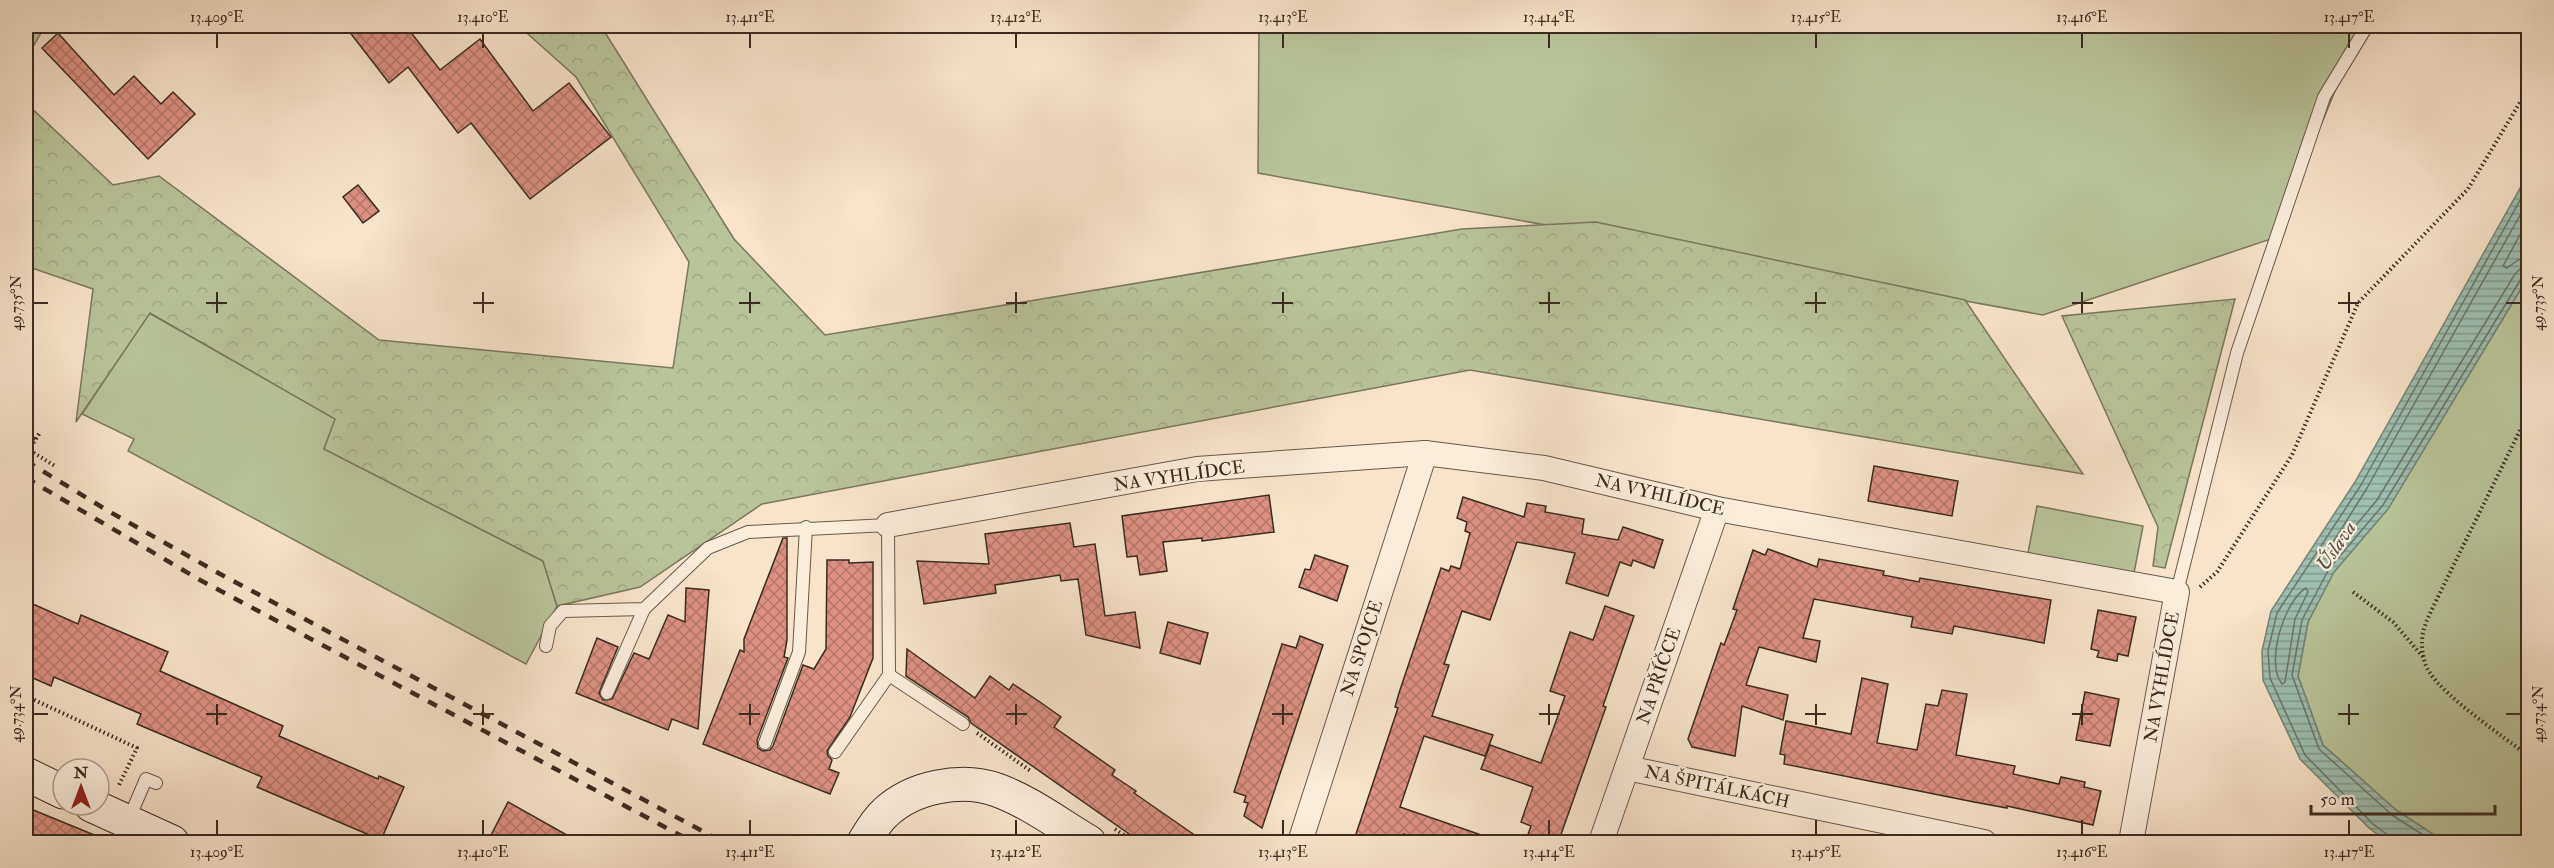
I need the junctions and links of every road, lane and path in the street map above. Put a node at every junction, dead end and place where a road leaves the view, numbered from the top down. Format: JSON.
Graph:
{"nodes":[{"id":1,"x":2367,"y":26,"type":"edge"},
{"id":2,"x":2529,"y":89,"type":"edge"},
{"id":3,"x":2529,"y":414,"type":"edge"},
{"id":4,"x":26,"y":434,"type":"edge"},
{"id":5,"x":35,"y":440,"type":"junction"},
{"id":6,"x":26,"y":450,"type":"edge"},
{"id":7,"x":1425,"y":453,"type":"junction"},
{"id":8,"x":55,"y":466,"type":"dead end"},
{"id":9,"x":26,"y":496,"type":"edge"},
{"id":10,"x":33,"y":501,"type":"dead end"},
{"id":11,"x":1717,"y":509,"type":"junction"},
{"id":12,"x":888,"y":525,"type":"junction"},
{"id":13,"x":806,"y":527,"type":"junction"},
{"id":14,"x":2353,"y":592,"type":"dead end"},
{"id":15,"x":2176,"y":602,"type":"junction"},
{"id":16,"x":644,"y":609,"type":"junction"},
{"id":17,"x":546,"y":646,"type":"dead end"},
{"id":18,"x":2424,"y":659,"type":"junction"},
{"id":19,"x":890,"y":675,"type":"junction"},
{"id":20,"x":607,"y":693,"type":"dead end"},
{"id":21,"x":26,"y":696,"type":"edge"},
{"id":22,"x":963,"y":724,"type":"dead end"},
{"id":23,"x":765,"y":743,"type":"dead end"},
{"id":24,"x":835,"y":752,"type":"dead end"},
{"id":25,"x":2529,"y":756,"type":"edge"},
{"id":26,"x":1627,"y":768,"type":"junction"},
{"id":27,"x":26,"y":774,"type":"edge"},
{"id":28,"x":156,"y":783,"type":"dead end"},
{"id":29,"x":51,"y":786,"type":"edge"},
{"id":30,"x":111,"y":806,"type":"edge"},
{"id":31,"x":111,"y":810,"type":"edge"},
{"id":32,"x":111,"y":814,"type":"edge"},
{"id":33,"x":172,"y":843,"type":"edge"},
{"id":34,"x":864,"y":843,"type":"edge"},
{"id":35,"x":1089,"y":843,"type":"edge"},
{"id":36,"x":1300,"y":843,"type":"edge"},
{"id":37,"x":1601,"y":843,"type":"edge"},
{"id":38,"x":1984,"y":843,"type":"edge"},
{"id":39,"x":2131,"y":843,"type":"edge"}],
"edges":[{"from":1,"to":15,"type":"lane"},
{"from":2,"to":15,"type":"path"},
{"from":3,"to":18,"type":"path"},
{"from":4,"to":5,"type":"path","bridge":true},
{"from":5,"to":6,"type":"path","bridge":true},
{"from":5,"to":6,"type":"path","bridge":true},
{"from":6,"to":8,"type":"path"},
{"from":7,"to":11,"type":"street","name":"NA VYHLÍDCE"},
{"from":7,"to":12,"type":"street","name":"NA VYHLÍDCE"},
{"from":7,"to":36,"type":"street","name":"NA SPOJCE"},
{"from":9,"to":10,"type":"path"},
{"from":11,"to":15,"type":"street","name":"NA VYHLÍDCE"},
{"from":11,"to":26,"type":"street","name":"NA PŘÍČCE"},
{"from":12,"to":13,"type":"lane"},
{"from":12,"to":19,"type":"lane"},
{"from":13,"to":16,"type":"lane"},
{"from":13,"to":23,"type":"lane"},
{"from":14,"to":18,"type":"path"},
{"from":15,"to":39,"type":"street","name":"NA VYHLÍDCE"},
{"from":16,"to":17,"type":"lane"},
{"from":16,"to":20,"type":"lane"},
{"from":18,"to":25,"type":"path"},
{"from":19,"to":22,"type":"lane"},
{"from":19,"to":24,"type":"lane"},
{"from":21,"to":30,"type":"path"},
{"from":26,"to":37,"type":"street","name":"NA PŘÍČCE"},
{"from":26,"to":38,"type":"street","name":"NA ŠPITÁLKÁCH"},
{"from":27,"to":29,"type":"street"},
{"from":28,"to":31,"type":"lane"},
{"from":32,"to":33,"type":"street"},
{"from":34,"to":35,"type":"street"}]}
